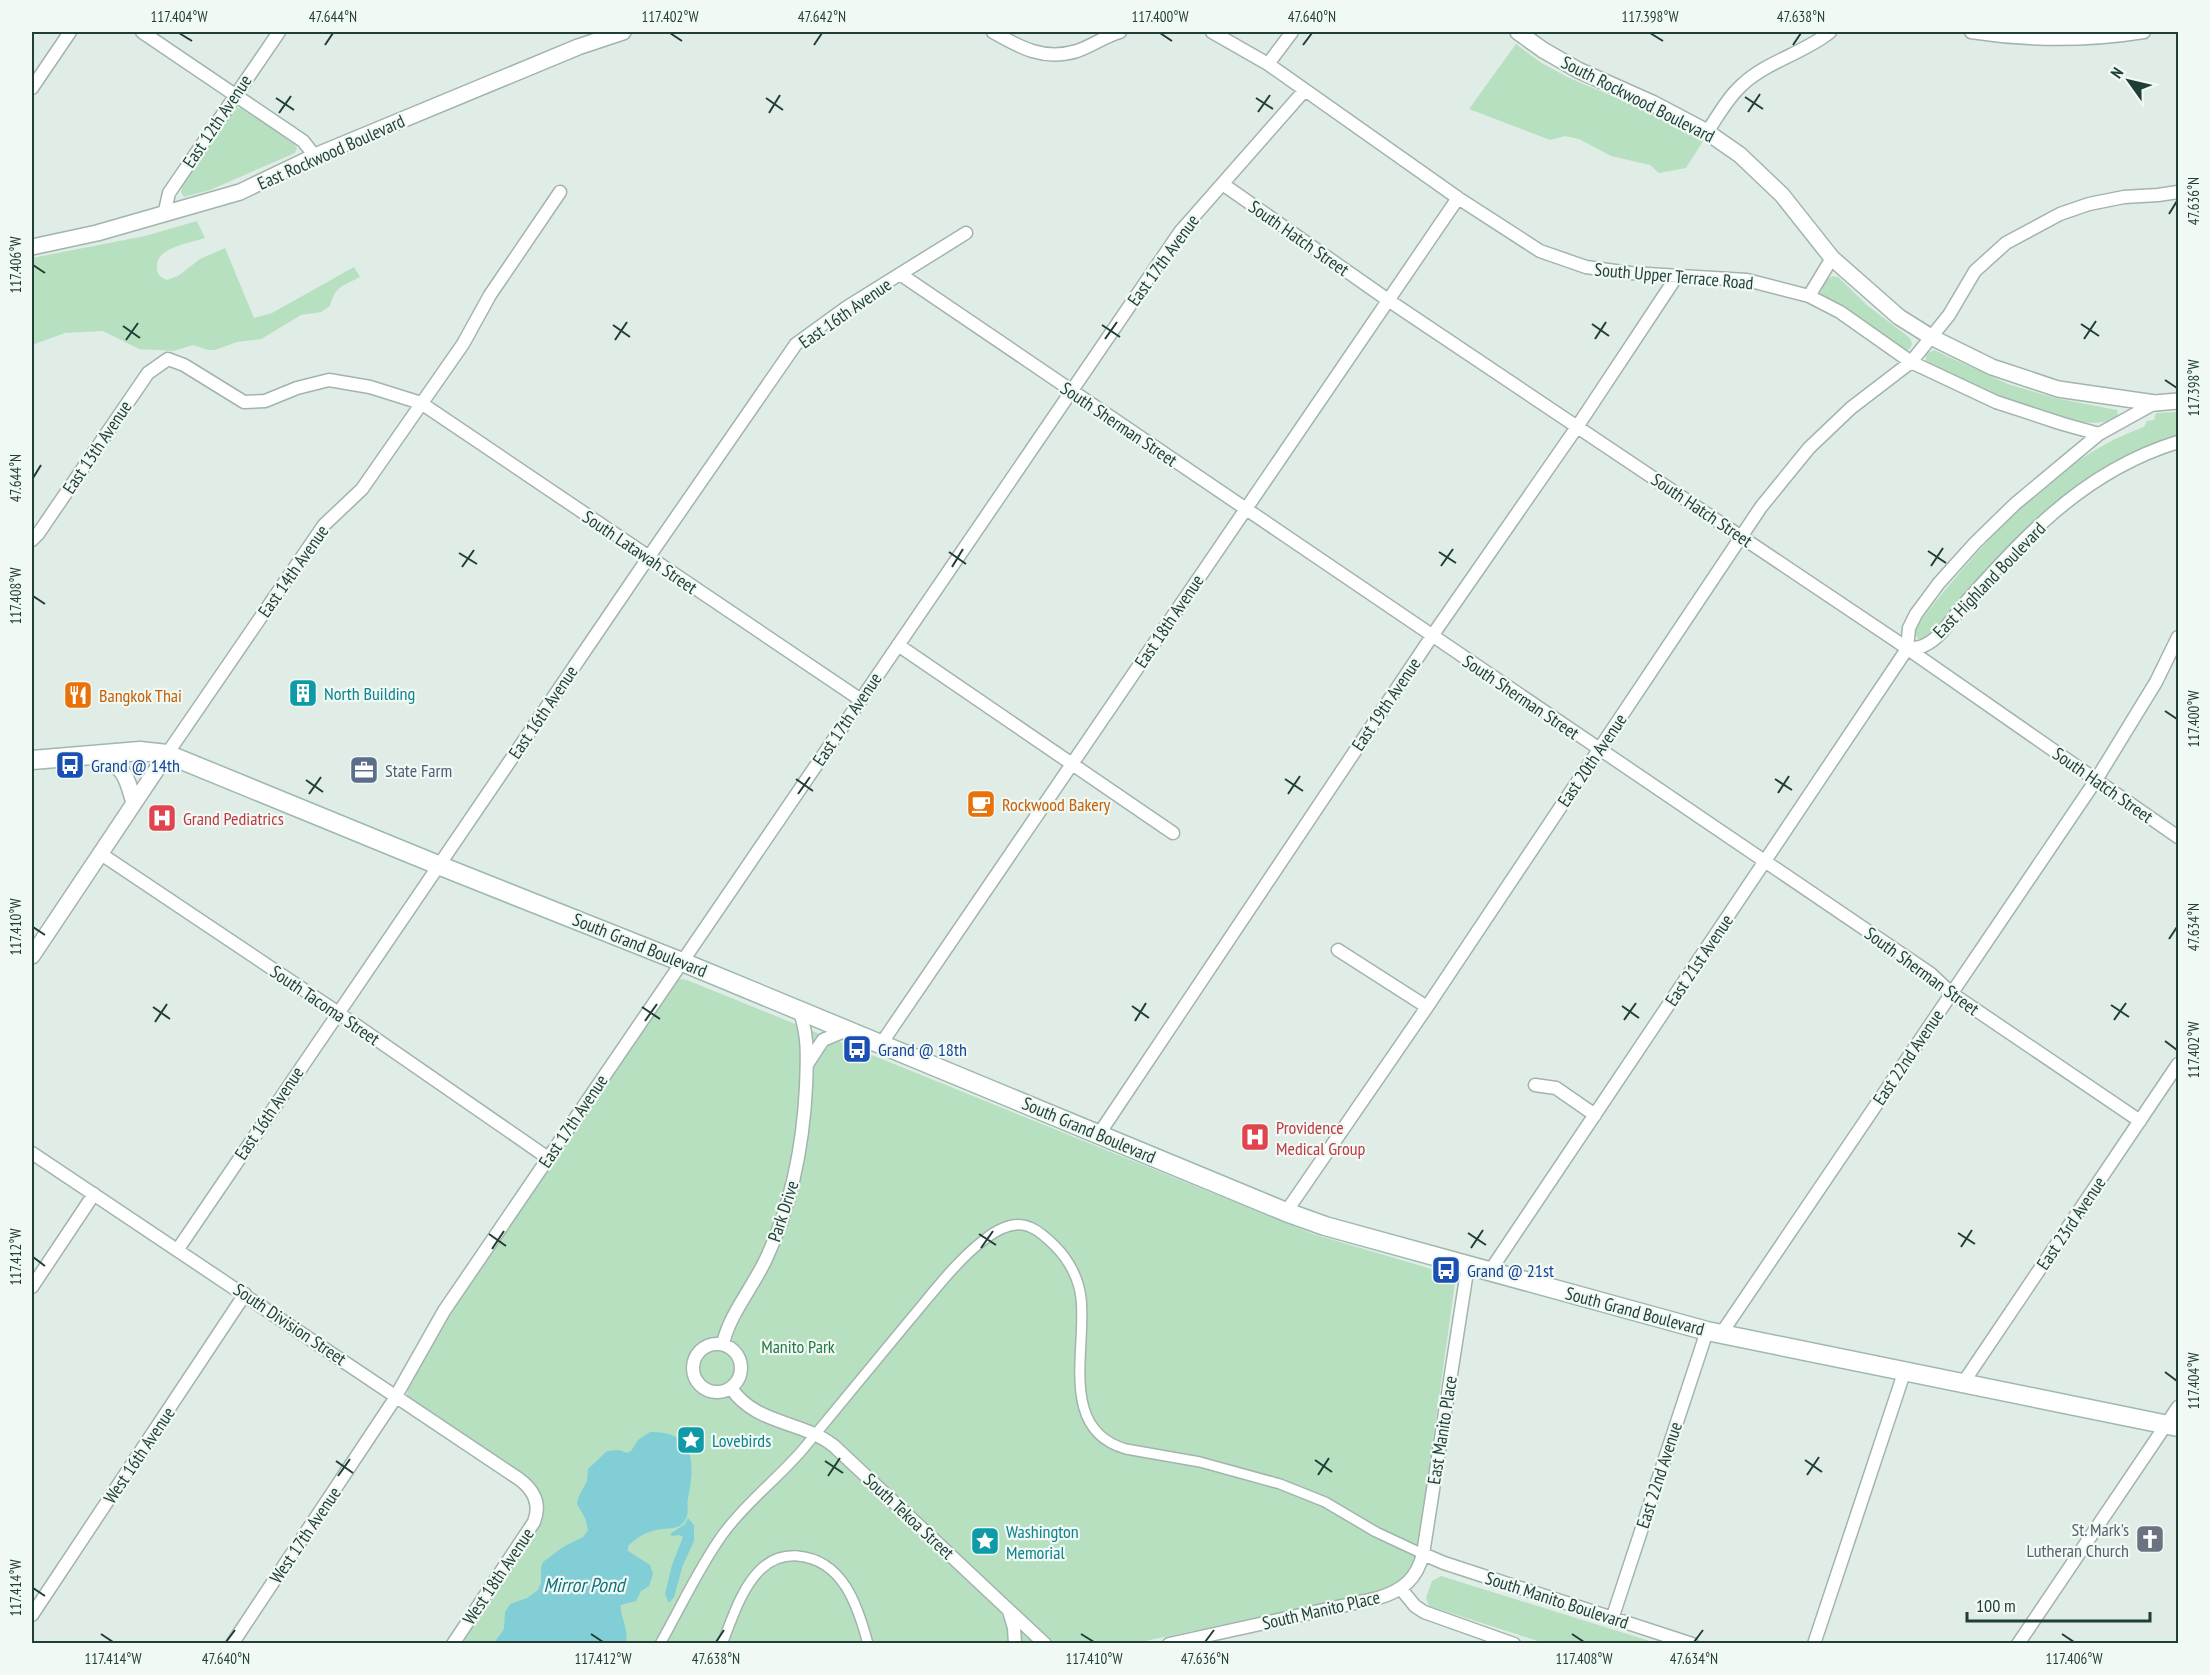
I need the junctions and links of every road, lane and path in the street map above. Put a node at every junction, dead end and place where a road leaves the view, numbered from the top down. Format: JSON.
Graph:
{"nodes":[{"id":1,"x":70,"y":32,"type":"edge"},
{"id":2,"x":142,"y":32,"type":"edge"},
{"id":3,"x":279,"y":32,"type":"edge"},
{"id":4,"x":623,"y":32,"type":"edge"},
{"id":5,"x":993,"y":32,"type":"edge"},
{"id":6,"x":1212,"y":32,"type":"edge"},
{"id":7,"x":1292,"y":32,"type":"edge"},
{"id":8,"x":1518,"y":32,"type":"edge"},
{"id":9,"x":1830,"y":32,"type":"edge"},
{"id":10,"x":1971,"y":32,"type":"edge"},
{"id":11,"x":2144,"y":32,"type":"edge"},
{"id":12,"x":1113,"y":33,"type":"edge"},
{"id":13,"x":2071,"y":35,"type":"edge"},
{"id":14,"x":1268,"y":64,"type":"junction"},
{"id":15,"x":32,"y":88,"type":"edge"},
{"id":16,"x":1304,"y":91,"type":"junction"},
{"id":17,"x":236,"y":94,"type":"junction"},
{"id":18,"x":1707,"y":132,"type":"junction"},
{"id":19,"x":315,"y":156,"type":"junction"},
{"id":20,"x":1224,"y":185,"type":"junction"},
{"id":21,"x":560,"y":192,"type":"dead end"},
{"id":22,"x":2178,"y":192,"type":"edge"},
{"id":23,"x":1458,"y":198,"type":"junction"},
{"id":24,"x":164,"y":214,"type":"junction"},
{"id":25,"x":966,"y":233,"type":"dead end"},
{"id":26,"x":32,"y":247,"type":"edge"},
{"id":27,"x":1832,"y":258,"type":"junction"},
{"id":28,"x":900,"y":274,"type":"junction"},
{"id":29,"x":1677,"y":276,"type":"junction"},
{"id":30,"x":1809,"y":296,"type":"junction"},
{"id":31,"x":1388,"y":300,"type":"junction"},
{"id":32,"x":1931,"y":337,"type":"junction"},
{"id":33,"x":168,"y":359,"type":"joint"},
{"id":34,"x":1911,"y":362,"type":"junction"},
{"id":35,"x":1071,"y":392,"type":"junction"},
{"id":36,"x":2178,"y":401,"type":"edge"},
{"id":37,"x":2155,"y":403,"type":"junction"},
{"id":38,"x":421,"y":404,"type":"junction"},
{"id":39,"x":1577,"y":427,"type":"junction"},
{"id":40,"x":2099,"y":434,"type":"junction"},
{"id":41,"x":2178,"y":442,"type":"edge"},
{"id":42,"x":1245,"y":509,"type":"junction"},
{"id":43,"x":1742,"y":537,"type":"junction"},
{"id":44,"x":32,"y":540,"type":"edge"},
{"id":45,"x":648,"y":558,"type":"junction"},
{"id":46,"x":1432,"y":636,"type":"junction"},
{"id":47,"x":2178,"y":637,"type":"edge"},
{"id":48,"x":898,"y":645,"type":"junction"},
{"id":49,"x":1907,"y":649,"type":"junction"},
{"id":50,"x":861,"y":700,"type":"junction"},
{"id":51,"x":1599,"y":750,"type":"junction"},
{"id":52,"x":90,"y":754,"type":"junction"},
{"id":53,"x":167,"y":754,"type":"junction"},
{"id":54,"x":32,"y":760,"type":"edge"},
{"id":55,"x":1071,"y":763,"type":"junction"},
{"id":56,"x":2096,"y":780,"type":"junction"},
{"id":57,"x":134,"y":803,"type":"junction"},
{"id":58,"x":1173,"y":833,"type":"dead end"},
{"id":59,"x":2178,"y":837,"type":"edge"},
{"id":60,"x":100,"y":854,"type":"junction"},
{"id":61,"x":1765,"y":863,"type":"junction"},
{"id":62,"x":438,"y":865,"type":"junction"},
{"id":63,"x":1338,"y":950,"type":"dead end"},
{"id":64,"x":32,"y":956,"type":"edge"},
{"id":65,"x":681,"y":961,"type":"junction"},
{"id":66,"x":1951,"y":993,"type":"junction"},
{"id":67,"x":1426,"y":1007,"type":"junction"},
{"id":68,"x":799,"y":1010,"type":"junction"},
{"id":69,"x":337,"y":1012,"type":"junction"},
{"id":70,"x":847,"y":1030,"type":"junction"},
{"id":71,"x":881,"y":1044,"type":"junction"},
{"id":72,"x":2178,"y":1064,"type":"edge"},
{"id":73,"x":807,"y":1067,"type":"junction"},
{"id":74,"x":1535,"y":1085,"type":"dead end"},
{"id":75,"x":1595,"y":1114,"type":"junction"},
{"id":76,"x":2140,"y":1121,"type":"junction"},
{"id":77,"x":1099,"y":1134,"type":"junction"},
{"id":78,"x":32,"y":1153,"type":"edge"},
{"id":79,"x":548,"y":1158,"type":"junction"},
{"id":80,"x":94,"y":1194,"type":"junction"},
{"id":81,"x":1286,"y":1212,"type":"junction"},
{"id":82,"x":178,"y":1249,"type":"junction"},
{"id":83,"x":1468,"y":1265,"type":"junction"},
{"id":84,"x":1490,"y":1271,"type":"junction"},
{"id":85,"x":32,"y":1287,"type":"edge"},
{"id":86,"x":245,"y":1294,"type":"junction"},
{"id":87,"x":1714,"y":1333,"type":"junction"},
{"id":88,"x":723,"y":1344,"type":"junction"},
{"id":89,"x":1905,"y":1370,"type":"junction"},
{"id":90,"x":1963,"y":1383,"type":"junction"},
{"id":91,"x":731,"y":1388,"type":"junction"},
{"id":92,"x":397,"y":1396,"type":"junction"},
{"id":93,"x":2178,"y":1407,"type":"edge"},
{"id":94,"x":2173,"y":1426,"type":"edge"},
{"id":95,"x":815,"y":1434,"type":"junction"},
{"id":96,"x":537,"y":1506,"type":"joint"},
{"id":97,"x":1423,"y":1554,"type":"junction"},
{"id":98,"x":1401,"y":1589,"type":"junction"},
{"id":99,"x":1008,"y":1610,"type":"junction"},
{"id":100,"x":32,"y":1615,"type":"edge"},
{"id":101,"x":1612,"y":1619,"type":"junction"},
{"id":102,"x":232,"y":1644,"type":"edge"},
{"id":103,"x":453,"y":1644,"type":"edge"},
{"id":104,"x":660,"y":1644,"type":"edge"},
{"id":105,"x":722,"y":1644,"type":"edge"},
{"id":106,"x":868,"y":1644,"type":"edge"},
{"id":107,"x":1015,"y":1644,"type":"edge"},
{"id":108,"x":1046,"y":1644,"type":"edge"},
{"id":109,"x":1169,"y":1644,"type":"edge"},
{"id":110,"x":1514,"y":1644,"type":"edge"},
{"id":111,"x":1692,"y":1644,"type":"edge"},
{"id":112,"x":1814,"y":1644,"type":"edge"},
{"id":113,"x":2018,"y":1644,"type":"edge"}],
"edges":[{"from":1,"to":15,"type":"street"},
{"from":2,"to":17,"type":"street"},
{"from":3,"to":17,"type":"street","name":"East 12th Avenue"},
{"from":4,"to":19,"type":"street","name":"East Rockwood Boulevard"},
{"from":5,"to":12,"type":"street"},
{"from":6,"to":14,"type":"street","name":"South Upper Terrace Road"},
{"from":7,"to":14,"type":"street"},
{"from":8,"to":18,"type":"street","name":"South Rockwood Boulevard"},
{"from":9,"to":18,"type":"street"},
{"from":10,"to":13,"type":"street"},
{"from":11,"to":13,"type":"street"},
{"from":14,"to":16,"type":"street","name":"South Upper Terrace Road"},
{"from":16,"to":20,"type":"street","name":"East 17th Avenue"},
{"from":16,"to":23,"type":"street","name":"South Upper Terrace Road"},
{"from":17,"to":19,"type":"street"},
{"from":17,"to":24,"type":"street","name":"East 12th Avenue"},
{"from":18,"to":27,"type":"street","name":"South Rockwood Boulevard"},
{"from":19,"to":24,"type":"street","name":"East Rockwood Boulevard"},
{"from":20,"to":31,"type":"street","name":"South Hatch Street"},
{"from":20,"to":35,"type":"street","name":"East 17th Avenue"},
{"from":21,"to":38,"type":"street","name":"East 14th Avenue"},
{"from":22,"to":32,"type":"street","name":"East 20th Avenue"},
{"from":23,"to":29,"type":"street","name":"South Upper Terrace Road"},
{"from":23,"to":31,"type":"street","name":"East 18th Avenue"},
{"from":24,"to":26,"type":"street","name":"East Rockwood Boulevard"},
{"from":25,"to":28,"type":"street","name":"East 16th Avenue"},
{"from":27,"to":30,"type":"street"},
{"from":27,"to":32,"type":"street","name":"South Rockwood Boulevard"},
{"from":28,"to":35,"type":"street","name":"South Sherman Street"},
{"from":28,"to":45,"type":"street","name":"East 16th Avenue"},
{"from":29,"to":30,"type":"street","name":"South Upper Terrace Road"},
{"from":29,"to":39,"type":"street","name":"East 19th Avenue"},
{"from":30,"to":34,"type":"street","name":"South Upper Terrace Road"},
{"from":31,"to":39,"type":"street","name":"South Hatch Street"},
{"from":31,"to":42,"type":"street","name":"East 18th Avenue"},
{"from":32,"to":34,"type":"street","name":"East 20th Avenue"},
{"from":32,"to":37,"type":"street","name":"South Rockwood Boulevard"},
{"from":33,"to":38,"type":"street","name":"South Latawah Street"},
{"from":33,"to":44,"type":"street","name":"East 13th Avenue"},
{"from":34,"to":40,"type":"street","name":"South Upper Terrace Road"},
{"from":34,"to":43,"type":"street","name":"East 20th Avenue"},
{"from":35,"to":42,"type":"street","name":"South Sherman Street"},
{"from":35,"to":48,"type":"street","name":"East 17th Avenue"},
{"from":36,"to":37,"type":"street","name":"South Rockwood Boulevard"},
{"from":37,"to":40,"type":"street","name":"East Highland Boulevard"},
{"from":38,"to":45,"type":"street","name":"South Latawah Street"},
{"from":38,"to":53,"type":"street","name":"East 14th Avenue"},
{"from":39,"to":43,"type":"street","name":"South Hatch Street"},
{"from":39,"to":46,"type":"street","name":"East 19th Avenue"},
{"from":40,"to":49,"type":"street","name":"East Highland Boulevard"},
{"from":41,"to":49,"type":"street","name":"East Highland Boulevard"},
{"from":42,"to":46,"type":"street","name":"South Sherman Street"},
{"from":42,"to":55,"type":"street","name":"East 18th Avenue"},
{"from":43,"to":49,"type":"street","name":"South Hatch Street"},
{"from":43,"to":51,"type":"street","name":"East 20th Avenue"},
{"from":45,"to":50,"type":"street","name":"South Latawah Street"},
{"from":45,"to":62,"type":"street","name":"East 16th Avenue"},
{"from":46,"to":51,"type":"street","name":"South Sherman Street"},
{"from":46,"to":77,"type":"street","name":"East 19th Avenue"},
{"from":47,"to":56,"type":"street","name":"East 22nd Avenue"},
{"from":48,"to":50,"type":"street","name":"East 17th Avenue"},
{"from":48,"to":55,"type":"street"},
{"from":49,"to":56,"type":"street","name":"South Hatch Street"},
{"from":49,"to":61,"type":"street","name":"East 21st Avenue"},
{"from":50,"to":65,"type":"street","name":"East 17th Avenue"},
{"from":51,"to":61,"type":"street","name":"South Sherman Street"},
{"from":51,"to":67,"type":"street","name":"East 20th Avenue"},
{"from":52,"to":53,"type":"main road","name":"South Grand Boulevard"},
{"from":52,"to":54,"type":"main road","name":"South Grand Boulevard"},
{"from":52,"to":57,"type":"street"},
{"from":53,"to":57,"type":"street","name":"East 14th Avenue"},
{"from":53,"to":62,"type":"main road","name":"South Grand Boulevard"},
{"from":55,"to":58,"type":"street"},
{"from":55,"to":71,"type":"street","name":"East 18th Avenue"},
{"from":56,"to":59,"type":"street","name":"South Hatch Street"},
{"from":56,"to":66,"type":"street","name":"East 22nd Avenue"},
{"from":57,"to":60,"type":"street","name":"East 14th Avenue"},
{"from":60,"to":64,"type":"street","name":"East 14th Avenue"},
{"from":60,"to":69,"type":"street","name":"South Tacoma Street"},
{"from":61,"to":66,"type":"street","name":"South Sherman Street"},
{"from":61,"to":75,"type":"street","name":"East 21st Avenue"},
{"from":62,"to":65,"type":"main road","name":"South Grand Boulevard"},
{"from":62,"to":69,"type":"street","name":"East 16th Avenue"},
{"from":63,"to":67,"type":"street"},
{"from":65,"to":68,"type":"main road","name":"South Grand Boulevard"},
{"from":65,"to":79,"type":"street","name":"East 17th Avenue"},
{"from":66,"to":76,"type":"street","name":"South Sherman Street"},
{"from":66,"to":87,"type":"street","name":"East 22nd Avenue"},
{"from":67,"to":81,"type":"street","name":"East 20th Avenue"},
{"from":68,"to":70,"type":"main road","name":"South Grand Boulevard"},
{"from":68,"to":73,"type":"street","name":"Park Drive"},
{"from":69,"to":79,"type":"street","name":"South Tacoma Street"},
{"from":69,"to":82,"type":"street","name":"East 16th Avenue"},
{"from":70,"to":71,"type":"main road","name":"South Grand Boulevard"},
{"from":70,"to":73,"type":"street","name":"Park Drive"},
{"from":71,"to":77,"type":"main road","name":"South Grand Boulevard"},
{"from":72,"to":76,"type":"street","name":"East 23rd Avenue"},
{"from":73,"to":88,"type":"street","name":"Park Drive"},
{"from":74,"to":75,"type":"street"},
{"from":75,"to":84,"type":"street","name":"East 21st Avenue"},
{"from":76,"to":90,"type":"street","name":"East 23rd Avenue"},
{"from":77,"to":81,"type":"main road","name":"South Grand Boulevard"},
{"from":78,"to":80,"type":"street","name":"South Division Street"},
{"from":79,"to":92,"type":"street","name":"East 17th Avenue"},
{"from":80,"to":82,"type":"street","name":"South Division Street"},
{"from":80,"to":85,"type":"street"},
{"from":81,"to":83,"type":"main road","name":"South Grand Boulevard"},
{"from":82,"to":86,"type":"street","name":"South Division Street"},
{"from":83,"to":84,"type":"main road","name":"South Grand Boulevard"},
{"from":83,"to":97,"type":"street","name":"East Manito Place"},
{"from":84,"to":87,"type":"main road","name":"South Grand Boulevard"},
{"from":86,"to":92,"type":"street","name":"South Division Street"},
{"from":86,"to":100,"type":"street","name":"West 16th Avenue"},
{"from":87,"to":89,"type":"main road","name":"South Grand Boulevard"},
{"from":87,"to":101,"type":"street","name":"East 22nd Avenue"},
{"from":88,"to":91,"type":"street"},
{"from":88,"to":91,"type":"street"},
{"from":89,"to":90,"type":"main road","name":"South Grand Boulevard"},
{"from":89,"to":112,"type":"street"},
{"from":90,"to":94,"type":"main road","name":"South Grand Boulevard"},
{"from":91,"to":95,"type":"street","name":"South Tekoa Street"},
{"from":92,"to":96,"type":"street","name":"South Division Street"},
{"from":92,"to":102,"type":"street","name":"West 17th Avenue"},
{"from":93,"to":94,"type":"street"},
{"from":94,"to":113,"type":"street"},
{"from":95,"to":97,"type":"street"},
{"from":95,"to":99,"type":"street","name":"South Tekoa Street"},
{"from":95,"to":104,"type":"street"},
{"from":96,"to":103,"type":"street","name":"West 18th Avenue"},
{"from":97,"to":98,"type":"street","name":"East Manito Place"},
{"from":97,"to":101,"type":"street","name":"South Manito Boulevard"},
{"from":98,"to":109,"type":"street","name":"South Manito Place"},
{"from":98,"to":110,"type":"street"},
{"from":99,"to":107,"type":"street"},
{"from":99,"to":108,"type":"street","name":"South Tekoa Street"},
{"from":101,"to":111,"type":"street","name":"South Manito Boulevard"},
{"from":105,"to":106,"type":"street"}]}
